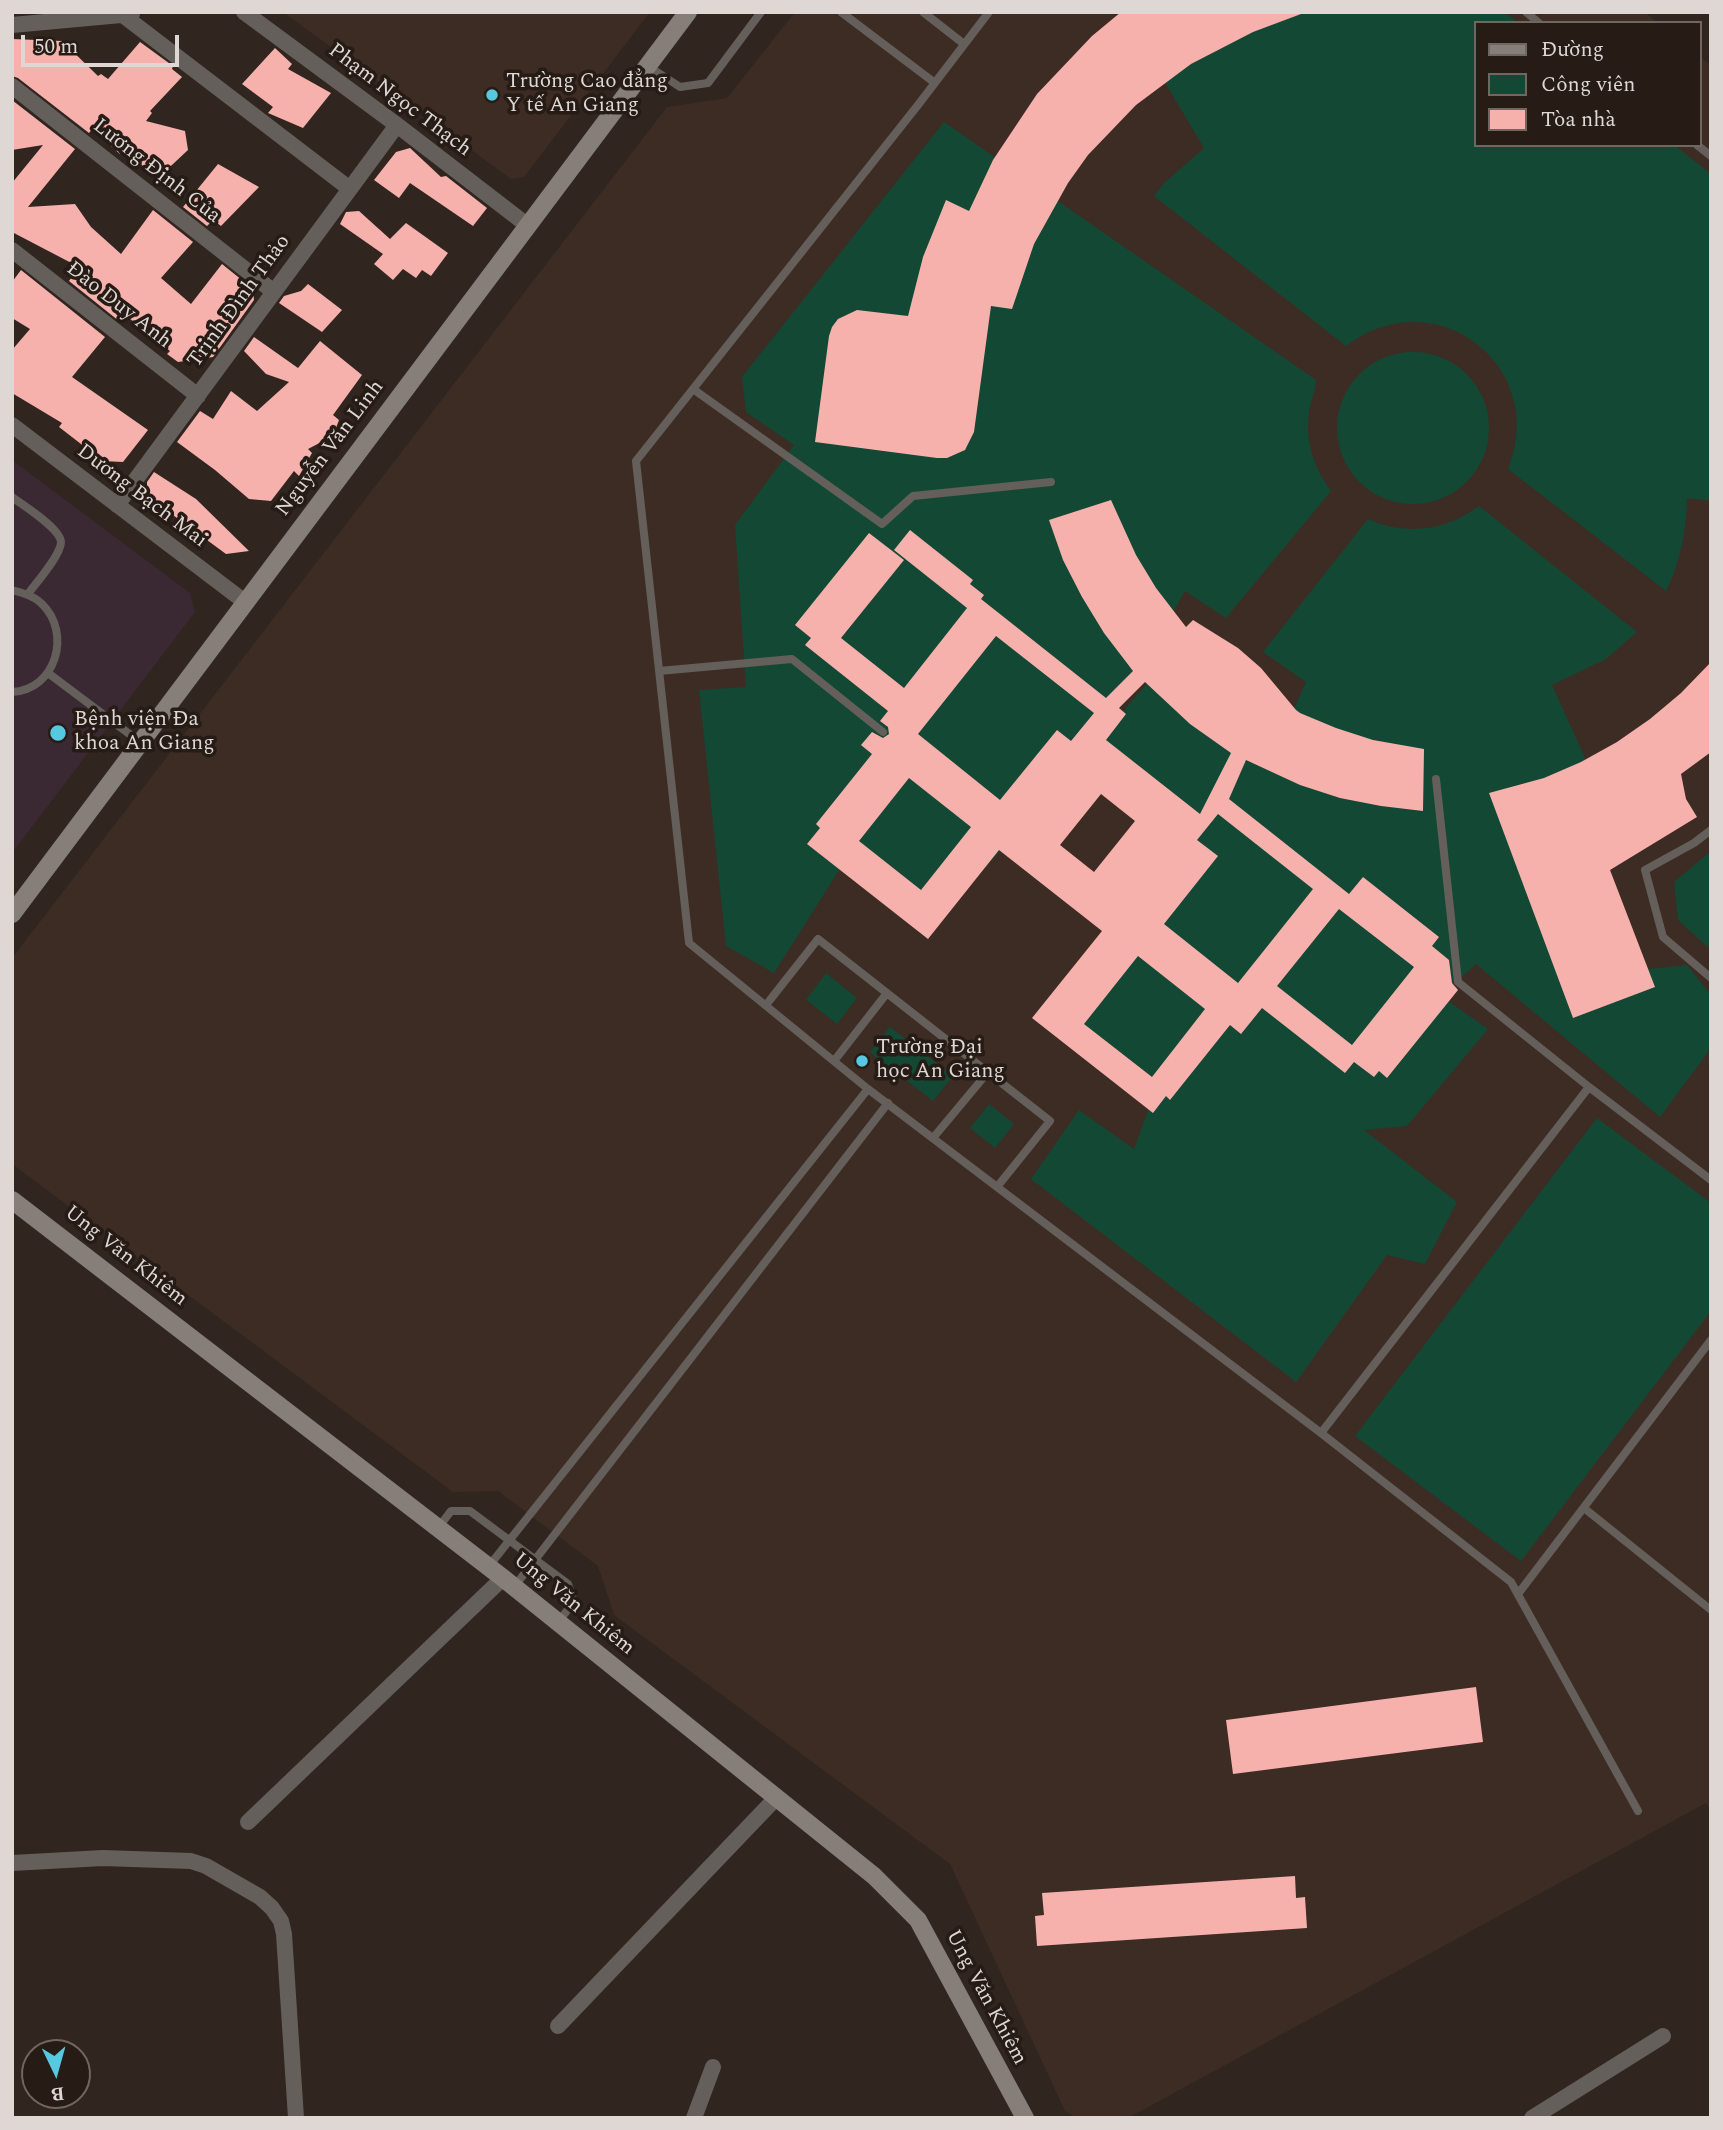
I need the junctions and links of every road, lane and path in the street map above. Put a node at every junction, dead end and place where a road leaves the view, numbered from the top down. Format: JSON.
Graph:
{"nodes":[{"id":1,"x":244,"y":12,"type":"edge"},
{"id":2,"x":688,"y":12,"type":"edge"},
{"id":3,"x":761,"y":12,"type":"edge"},
{"id":4,"x":841,"y":12,"type":"edge"},
{"id":5,"x":923,"y":12,"type":"edge"},
{"id":6,"x":989,"y":12,"type":"edge"},
{"id":7,"x":131,"y":14,"type":"edge"},
{"id":8,"x":12,"y":25,"type":"edge"},
{"id":9,"x":964,"y":44,"type":"junction"},
{"id":10,"x":648,"y":66,"type":"junction"},
{"id":11,"x":935,"y":83,"type":"junction"},
{"id":12,"x":12,"y":86,"type":"edge"},
{"id":13,"x":397,"y":125,"type":"junction"},
{"id":14,"x":349,"y":189,"type":"junction"},
{"id":15,"x":527,"y":226,"type":"junction"},
{"id":16,"x":12,"y":250,"type":"edge"},
{"id":17,"x":274,"y":292,"type":"junction"},
{"id":18,"x":693,"y":389,"type":"junction"},
{"id":19,"x":198,"y":396,"type":"junction"},
{"id":20,"x":12,"y":425,"type":"edge"},
{"id":21,"x":1051,"y":482,"type":"dead end"},
{"id":22,"x":12,"y":497,"type":"edge"},
{"id":23,"x":117,"y":505,"type":"junction"},
{"id":24,"x":12,"y":590,"type":"edge"},
{"id":25,"x":28,"y":594,"type":"junction"},
{"id":26,"x":245,"y":602,"type":"junction"},
{"id":27,"x":659,"y":671,"type":"junction"},
{"id":28,"x":48,"y":673,"type":"junction"},
{"id":29,"x":12,"y":692,"type":"edge"},
{"id":30,"x":883,"y":732,"type":"dead end"},
{"id":31,"x":140,"y":742,"type":"junction"},
{"id":32,"x":1436,"y":779,"type":"dead end"},
{"id":33,"x":1711,"y":830,"type":"edge"},
{"id":34,"x":12,"y":914,"type":"edge"},
{"id":35,"x":1711,"y":978,"type":"edge"},
{"id":36,"x":887,"y":993,"type":"junction"},
{"id":37,"x":766,"y":1005,"type":"junction"},
{"id":38,"x":834,"y":1061,"type":"junction"},
{"id":39,"x":988,"y":1072,"type":"junction"},
{"id":40,"x":1589,"y":1087,"type":"junction"},
{"id":41,"x":868,"y":1089,"type":"junction"},
{"id":42,"x":888,"y":1103,"type":"junction"},
{"id":43,"x":933,"y":1138,"type":"junction"},
{"id":44,"x":1711,"y":1180,"type":"edge"},
{"id":45,"x":997,"y":1187,"type":"junction"},
{"id":46,"x":12,"y":1200,"type":"edge"},
{"id":47,"x":1711,"y":1340,"type":"edge"},
{"id":48,"x":1321,"y":1433,"type":"junction"},
{"id":49,"x":1584,"y":1508,"type":"junction"},
{"id":50,"x":438,"y":1528,"type":"junction"},
{"id":51,"x":509,"y":1540,"type":"junction"},
{"id":52,"x":536,"y":1560,"type":"junction"},
{"id":53,"x":502,"y":1577,"type":"junction"},
{"id":54,"x":1518,"y":1594,"type":"junction"},
{"id":55,"x":1711,"y":1610,"type":"edge"},
{"id":56,"x":558,"y":1622,"type":"junction"},
{"id":57,"x":776,"y":1798,"type":"junction"},
{"id":58,"x":1638,"y":1811,"type":"dead end"},
{"id":59,"x":248,"y":1822,"type":"dead end"},
{"id":60,"x":12,"y":1863,"type":"edge"},
{"id":61,"x":558,"y":2026,"type":"dead end"},
{"id":62,"x":1663,"y":2036,"type":"dead end"},
{"id":63,"x":713,"y":2067,"type":"dead end"},
{"id":64,"x":296,"y":2118,"type":"edge"},
{"id":65,"x":694,"y":2118,"type":"edge"},
{"id":66,"x":1025,"y":2118,"type":"edge"},
{"id":67,"x":1532,"y":2118,"type":"edge"}],
"edges":[{"from":1,"to":13,"type":"street","name":"Phạm Ngọc Thạch"},
{"from":2,"to":10,"type":"street","name":"Nguyễn Văn Linh"},
{"from":3,"to":10,"type":"lane"},
{"from":4,"to":11,"type":"lane"},
{"from":5,"to":9,"type":"lane"},
{"from":6,"to":9,"type":"lane"},
{"from":7,"to":8,"type":"street"},
{"from":7,"to":14,"type":"street"},
{"from":9,"to":11,"type":"lane"},
{"from":10,"to":15,"type":"street","name":"Nguyễn Văn Linh"},
{"from":11,"to":18,"type":"lane"},
{"from":12,"to":17,"type":"street","name":"Lương Định Của"},
{"from":13,"to":14,"type":"street","name":"Trịnh Đình Thảo"},
{"from":13,"to":15,"type":"street","name":"Phạm Ngọc Thạch"},
{"from":14,"to":17,"type":"street","name":"Trịnh Đình Thảo"},
{"from":15,"to":26,"type":"street","name":"Nguyễn Văn Linh"},
{"from":16,"to":19,"type":"street","name":"Đào Duy Anh"},
{"from":17,"to":19,"type":"street","name":"Trịnh Đình Thảo"},
{"from":18,"to":21,"type":"lane"},
{"from":18,"to":27,"type":"lane"},
{"from":19,"to":23,"type":"street","name":"Trịnh Đình Thảo"},
{"from":20,"to":23,"type":"street","name":"Dương Bạch Mai"},
{"from":22,"to":25,"type":"lane"},
{"from":23,"to":26,"type":"street","name":"Dương Bạch Mai"},
{"from":24,"to":25,"type":"lane"},
{"from":25,"to":28,"type":"lane"},
{"from":26,"to":31,"type":"street","name":"Nguyễn Văn Linh"},
{"from":27,"to":30,"type":"lane"},
{"from":27,"to":37,"type":"lane"},
{"from":28,"to":29,"type":"lane"},
{"from":28,"to":31,"type":"lane"},
{"from":31,"to":34,"type":"street","name":"Nguyễn Văn Linh"},
{"from":32,"to":40,"type":"lane"},
{"from":33,"to":35,"type":"lane"},
{"from":36,"to":37,"type":"lane"},
{"from":36,"to":38,"type":"lane"},
{"from":36,"to":39,"type":"lane"},
{"from":37,"to":38,"type":"lane"},
{"from":38,"to":41,"type":"lane"},
{"from":39,"to":43,"type":"lane"},
{"from":39,"to":45,"type":"lane"},
{"from":40,"to":44,"type":"lane"},
{"from":40,"to":48,"type":"lane"},
{"from":41,"to":42,"type":"lane"},
{"from":41,"to":51,"type":"lane"},
{"from":42,"to":43,"type":"lane"},
{"from":42,"to":52,"type":"lane"},
{"from":43,"to":45,"type":"lane"},
{"from":45,"to":48,"type":"lane"},
{"from":46,"to":50,"type":"street","name":"Ung Văn Khiêm"},
{"from":47,"to":49,"type":"lane"},
{"from":48,"to":54,"type":"lane"},
{"from":49,"to":54,"type":"lane"},
{"from":49,"to":55,"type":"lane"},
{"from":50,"to":51,"type":"lane"},
{"from":50,"to":53,"type":"street","name":"Ung Văn Khiêm"},
{"from":51,"to":52,"type":"lane"},
{"from":51,"to":53,"type":"lane"},
{"from":52,"to":53,"type":"lane"},
{"from":52,"to":56,"type":"lane"},
{"from":53,"to":56,"type":"street","name":"Ung Văn Khiêm"},
{"from":53,"to":59,"type":"street"},
{"from":54,"to":58,"type":"lane"},
{"from":56,"to":57,"type":"street","name":"Ung Văn Khiêm"},
{"from":57,"to":61,"type":"street"},
{"from":57,"to":66,"type":"street","name":"Ung Văn Khiêm"},
{"from":60,"to":64,"type":"street"},
{"from":62,"to":67,"type":"street"},
{"from":63,"to":65,"type":"street"}]}
